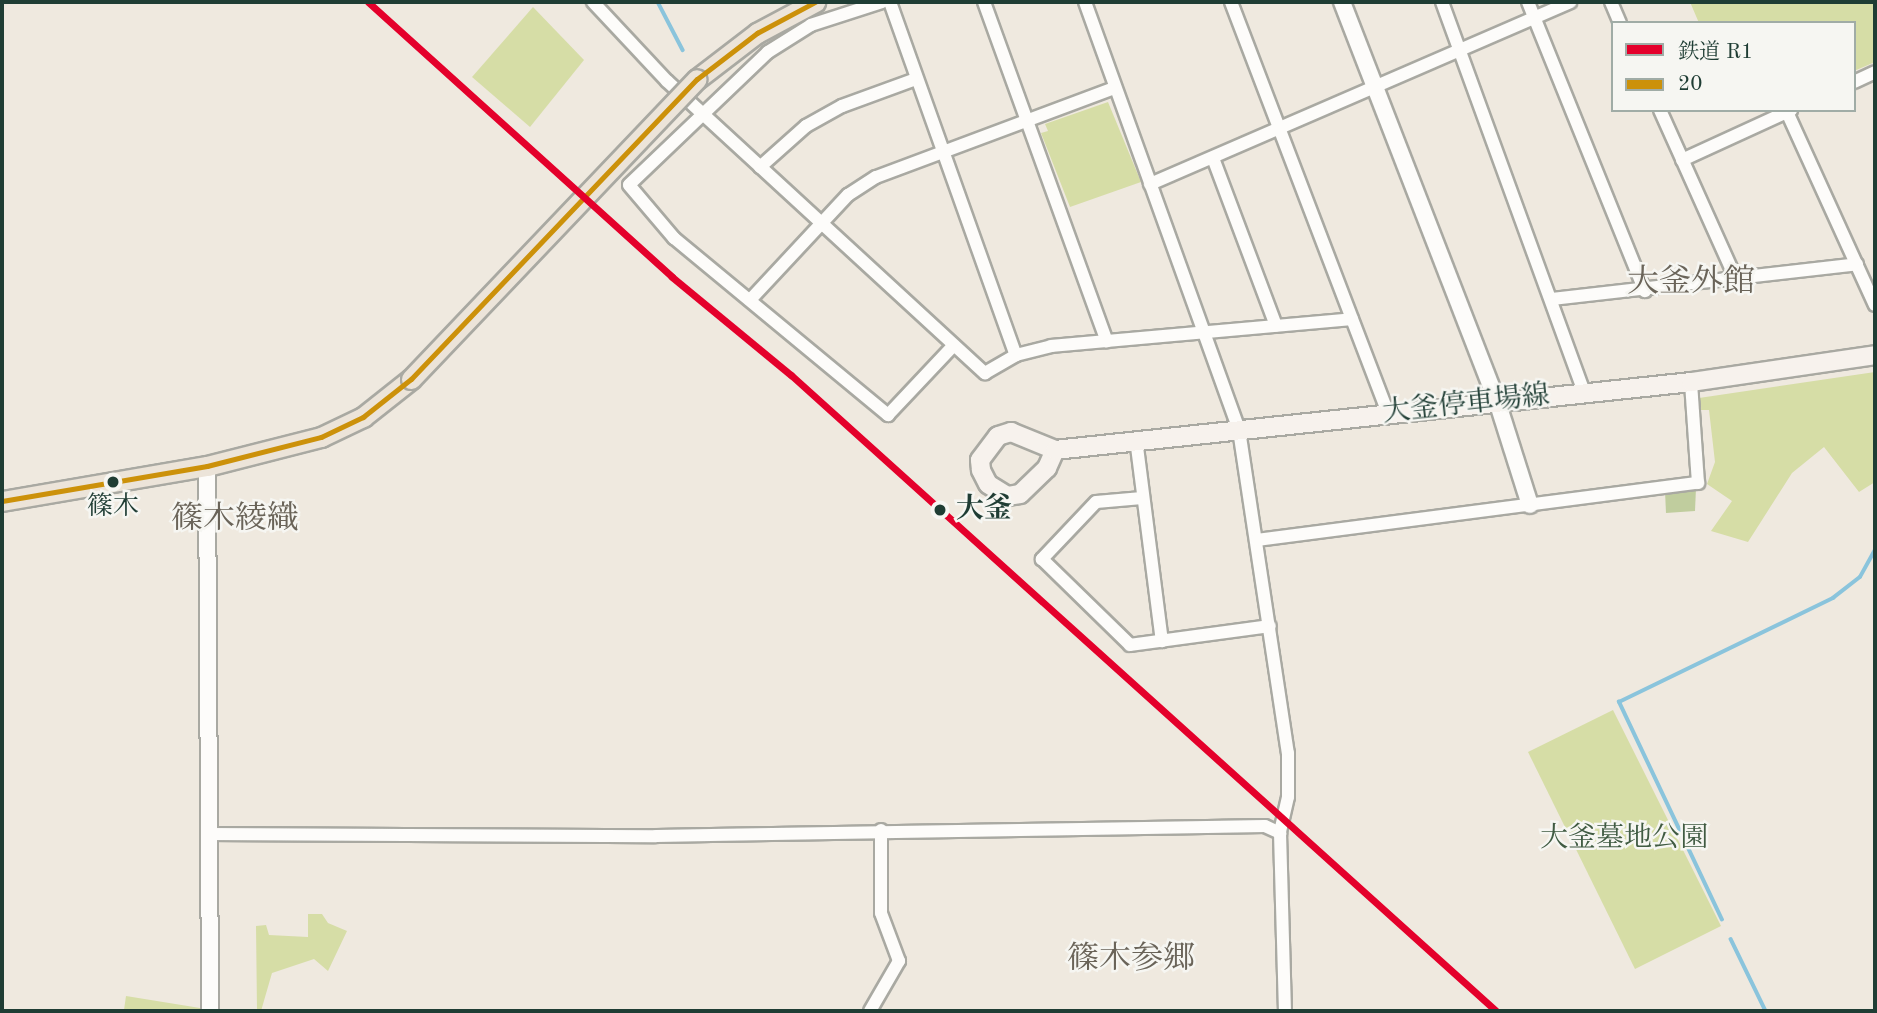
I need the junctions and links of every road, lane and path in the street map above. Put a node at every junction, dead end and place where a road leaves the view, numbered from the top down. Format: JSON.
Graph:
{"nodes":[{"id":1,"x":593,"y":2,"type":"edge"},
{"id":2,"x":815,"y":2,"type":"edge"},
{"id":3,"x":881,"y":2,"type":"edge"},
{"id":4,"x":890,"y":2,"type":"edge"},
{"id":5,"x":984,"y":2,"type":"edge"},
{"id":6,"x":1085,"y":2,"type":"edge"},
{"id":7,"x":1231,"y":2,"type":"edge"},
{"id":8,"x":1342,"y":2,"type":"edge"},
{"id":9,"x":1442,"y":2,"type":"edge"},
{"id":10,"x":1528,"y":2,"type":"edge"},
{"id":11,"x":1570,"y":2,"type":"edge"},
{"id":12,"x":1611,"y":2,"type":"edge"},
{"id":13,"x":1534,"y":17,"type":"junction"},
{"id":14,"x":1619,"y":21,"type":"edge"},
{"id":15,"x":1461,"y":47,"type":"junction"},
{"id":16,"x":1875,"y":72,"type":"edge"},
{"id":17,"x":916,"y":79,"type":"junction"},
{"id":18,"x":1856,"y":81,"type":"edge"},
{"id":19,"x":1377,"y":85,"type":"junction"},
{"id":20,"x":1114,"y":88,"type":"junction"},
{"id":21,"x":1661,"y":112,"type":"edge"},
{"id":22,"x":1787,"y":112,"type":"edge"},
{"id":23,"x":1789,"y":112,"type":"edge"},
{"id":24,"x":703,"y":113,"type":"junction"},
{"id":25,"x":1026,"y":121,"type":"junction"},
{"id":26,"x":1282,"y":128,"type":"junction"},
{"id":27,"x":943,"y":152,"type":"junction"},
{"id":28,"x":1213,"y":158,"type":"junction"},
{"id":29,"x":1682,"y":160,"type":"junction"},
{"id":30,"x":760,"y":167,"type":"junction"},
{"id":31,"x":1150,"y":184,"type":"junction"},
{"id":32,"x":821,"y":222,"type":"junction"},
{"id":33,"x":1857,"y":264,"type":"junction"},
{"id":34,"x":1737,"y":281,"type":"junction"},
{"id":35,"x":1645,"y":291,"type":"junction"},
{"id":36,"x":1552,"y":299,"type":"junction"},
{"id":37,"x":750,"y":300,"type":"junction"},
{"id":38,"x":1875,"y":305,"type":"edge"},
{"id":39,"x":1352,"y":319,"type":"junction"},
{"id":40,"x":1276,"y":326,"type":"junction"},
{"id":41,"x":1203,"y":332,"type":"junction"},
{"id":42,"x":1107,"y":341,"type":"junction"},
{"id":43,"x":953,"y":346,"type":"junction"},
{"id":44,"x":1016,"y":355,"type":"junction"},
{"id":45,"x":1875,"y":355,"type":"edge"},
{"id":46,"x":1691,"y":382,"type":"junction"},
{"id":47,"x":1584,"y":392,"type":"junction"},
{"id":48,"x":1497,"y":401,"type":"junction"},
{"id":49,"x":1388,"y":414,"type":"junction"},
{"id":50,"x":1239,"y":430,"type":"junction"},
{"id":51,"x":1136,"y":439,"type":"junction"},
{"id":52,"x":1055,"y":450,"type":"dead end"},
{"id":53,"x":207,"y":466,"type":"junction"},
{"id":54,"x":1142,"y":498,"type":"junction"},
{"id":55,"x":2,"y":501,"type":"edge"},
{"id":56,"x":1530,"y":505,"type":"junction"},
{"id":57,"x":1257,"y":540,"type":"junction"},
{"id":58,"x":1270,"y":626,"type":"junction"},
{"id":59,"x":1162,"y":641,"type":"junction"},
{"id":60,"x":881,"y":830,"type":"junction"},
{"id":61,"x":1280,"y":833,"type":"junction"},
{"id":62,"x":207,"y":834,"type":"junction"},
{"id":63,"x":210,"y":1011,"type":"edge"},
{"id":64,"x":870,"y":1011,"type":"edge"},
{"id":65,"x":1285,"y":1011,"type":"edge"}],
"edges":[{"from":1,"to":24,"type":"street"},
{"from":2,"to":53,"type":"main road","bridge":true},
{"from":3,"to":24,"type":"street"},
{"from":4,"to":17,"type":"street"},
{"from":5,"to":25,"type":"street"},
{"from":6,"to":20,"type":"street"},
{"from":7,"to":26,"type":"street"},
{"from":8,"to":19,"type":"street"},
{"from":9,"to":15,"type":"street"},
{"from":10,"to":13,"type":"street"},
{"from":11,"to":13,"type":"street"},
{"from":12,"to":14,"type":"street"},
{"from":13,"to":15,"type":"street"},
{"from":13,"to":35,"type":"street"},
{"from":15,"to":19,"type":"street"},
{"from":15,"to":36,"type":"street"},
{"from":16,"to":18,"type":"street"},
{"from":17,"to":27,"type":"street"},
{"from":17,"to":30,"type":"street"},
{"from":19,"to":26,"type":"street"},
{"from":19,"to":48,"type":"street"},
{"from":20,"to":25,"type":"street"},
{"from":20,"to":31,"type":"street"},
{"from":21,"to":29,"type":"street"},
{"from":22,"to":29,"type":"street"},
{"from":23,"to":33,"type":"street"},
{"from":24,"to":30,"type":"street"},
{"from":24,"to":37,"type":"street"},
{"from":25,"to":27,"type":"street"},
{"from":25,"to":42,"type":"street"},
{"from":26,"to":28,"type":"street"},
{"from":26,"to":39,"type":"street"},
{"from":27,"to":32,"type":"street"},
{"from":27,"to":44,"type":"street"},
{"from":28,"to":31,"type":"street"},
{"from":28,"to":40,"type":"street"},
{"from":29,"to":34,"type":"street"},
{"from":30,"to":32,"type":"street"},
{"from":31,"to":41,"type":"street"},
{"from":32,"to":37,"type":"street"},
{"from":32,"to":43,"type":"street"},
{"from":33,"to":34,"type":"street"},
{"from":33,"to":38,"type":"street"},
{"from":34,"to":35,"type":"street"},
{"from":35,"to":36,"type":"street"},
{"from":36,"to":47,"type":"street"},
{"from":37,"to":43,"type":"street"},
{"from":39,"to":40,"type":"street"},
{"from":39,"to":49,"type":"street"},
{"from":40,"to":41,"type":"street"},
{"from":41,"to":42,"type":"street"},
{"from":41,"to":50,"type":"street"},
{"from":42,"to":44,"type":"street"},
{"from":43,"to":44,"type":"street"},
{"from":45,"to":46,"type":"main road","name":"大釜停車場線"},
{"from":46,"to":47,"type":"main road","name":"大釜停車場線"},
{"from":46,"to":56,"type":"street"},
{"from":47,"to":48,"type":"main road","name":"大釜停車場線"},
{"from":48,"to":49,"type":"main road","name":"大釜停車場線"},
{"from":48,"to":56,"type":"street"},
{"from":49,"to":50,"type":"main road","name":"大釜停車場線"},
{"from":50,"to":51,"type":"main road","name":"大釜停車場線"},
{"from":50,"to":57,"type":"street"},
{"from":51,"to":52,"type":"main road","name":"大釜停車場線"},
{"from":51,"to":54,"type":"street"},
{"from":53,"to":55,"type":"main road"},
{"from":53,"to":62,"type":"street"},
{"from":54,"to":59,"type":"street"},
{"from":54,"to":59,"type":"street"},
{"from":56,"to":57,"type":"street"},
{"from":57,"to":58,"type":"street"},
{"from":58,"to":59,"type":"street"},
{"from":58,"to":61,"type":"street"},
{"from":60,"to":61,"type":"street"},
{"from":60,"to":62,"type":"street"},
{"from":60,"to":64,"type":"street"},
{"from":61,"to":65,"type":"street"},
{"from":62,"to":63,"type":"street"}]}
